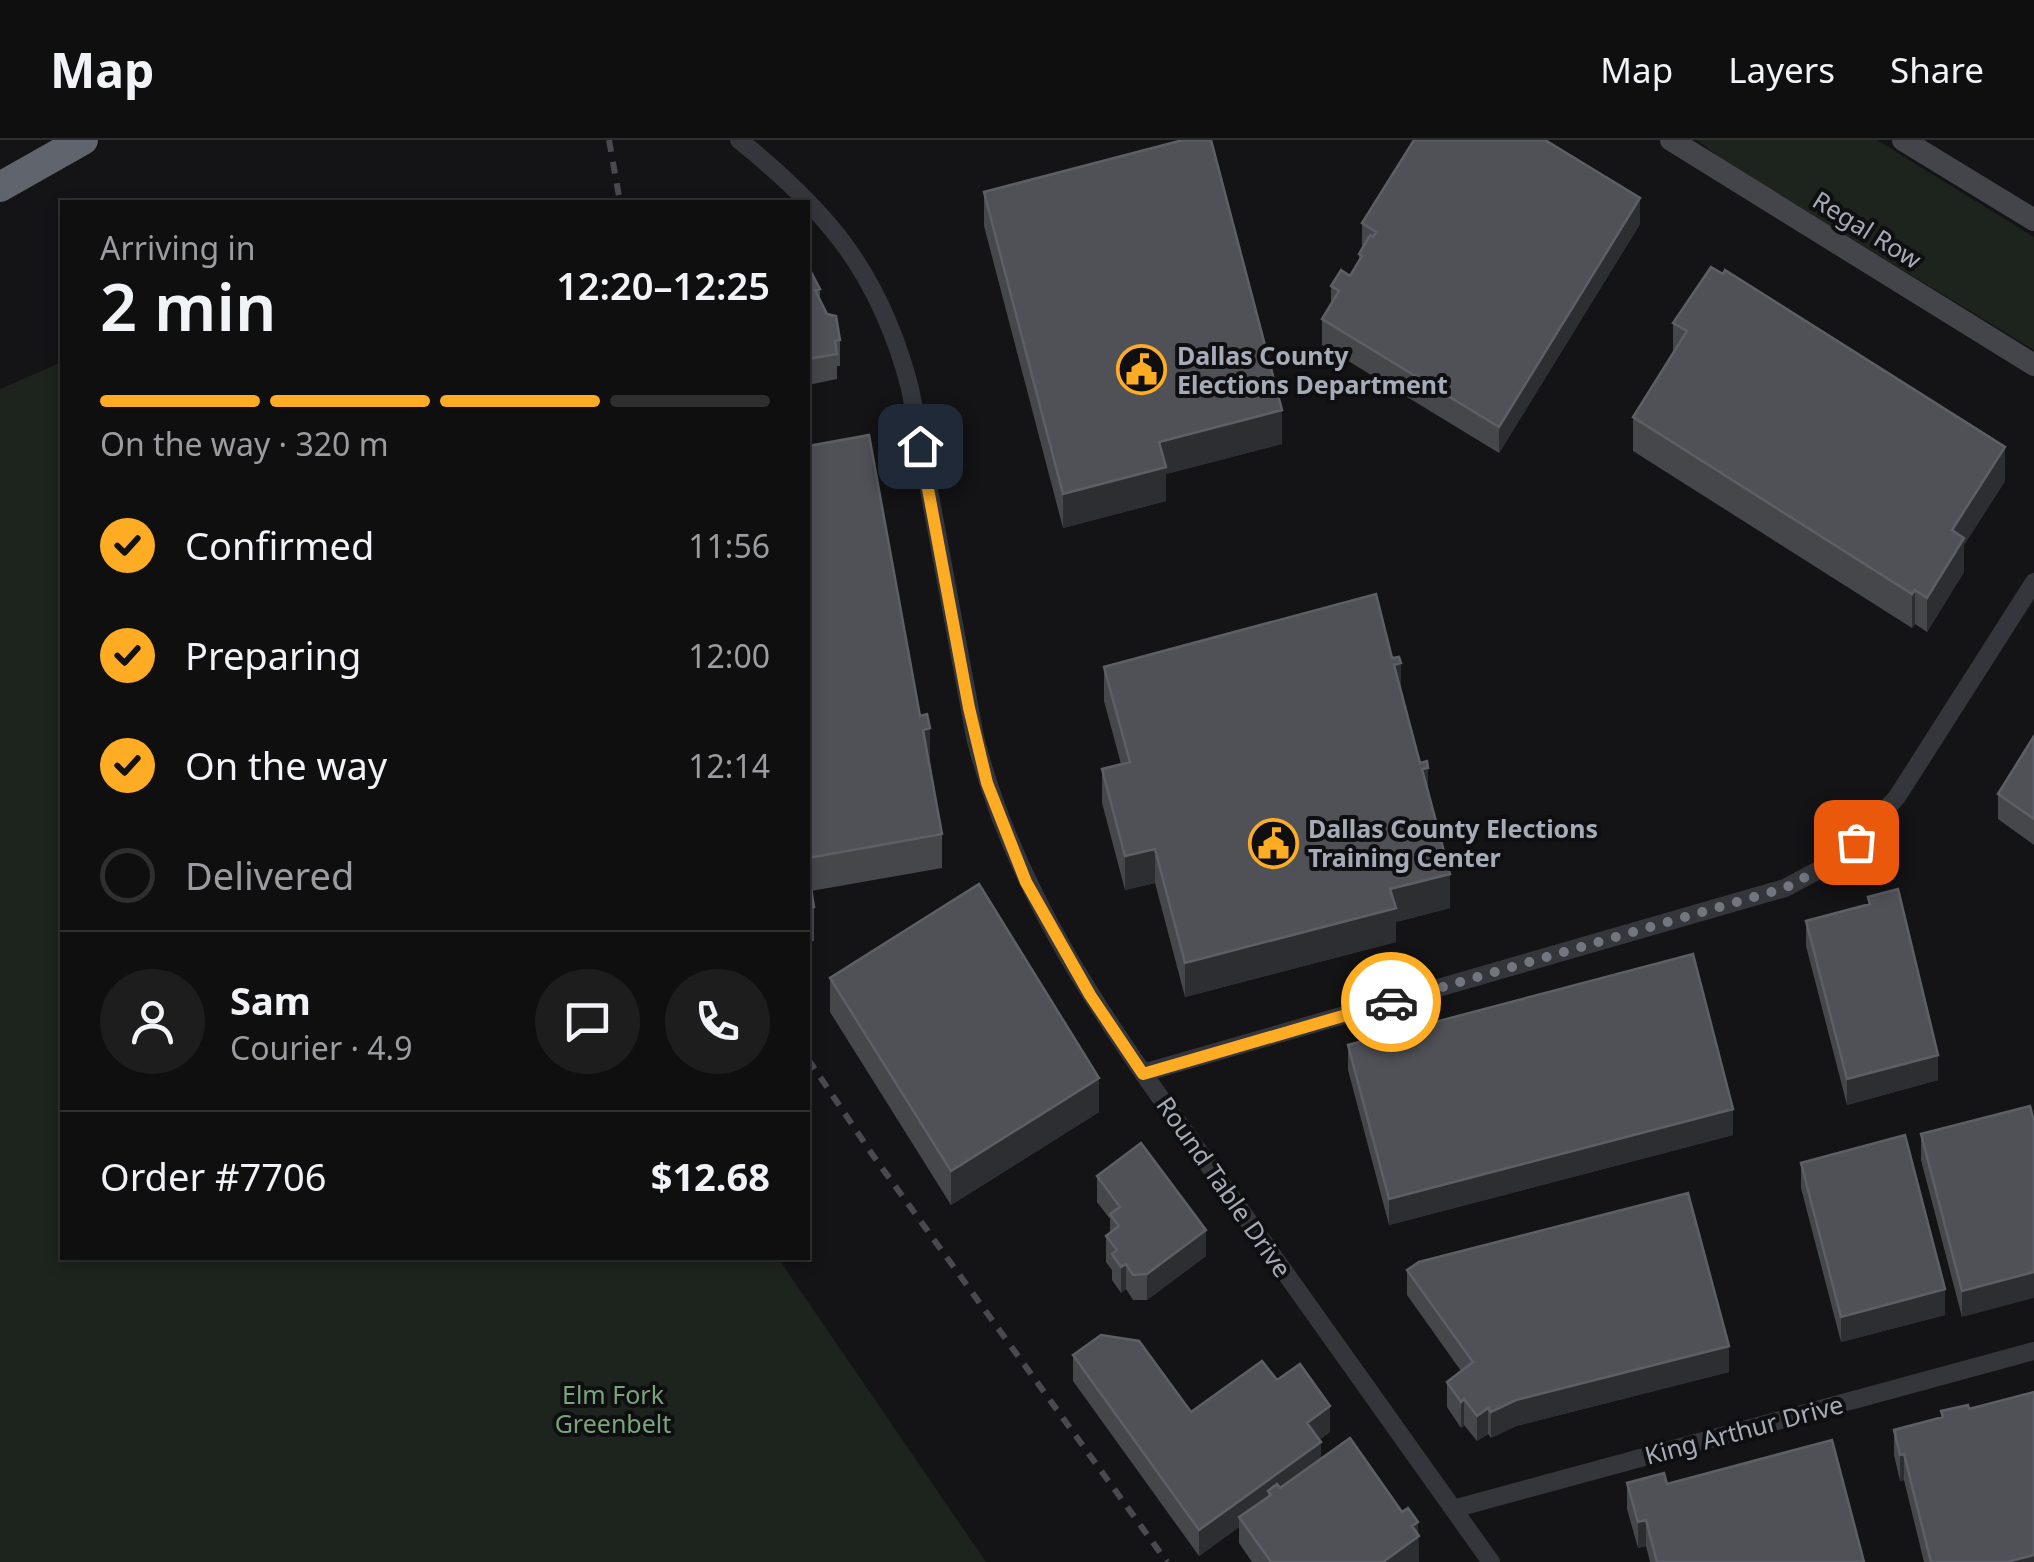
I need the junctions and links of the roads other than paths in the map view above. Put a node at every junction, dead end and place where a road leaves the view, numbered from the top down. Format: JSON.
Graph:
{"nodes":[{"id":1,"x":83,"y":140,"type":"edge"},
{"id":2,"x":740,"y":140,"type":"edge"},
{"id":3,"x":1671,"y":140,"type":"edge"},
{"id":4,"x":1903,"y":140,"type":"edge"},
{"id":5,"x":0,"y":187,"type":"edge"},
{"id":6,"x":807,"y":200,"type":"edge"},
{"id":7,"x":810,"y":203,"type":"edge"},
{"id":8,"x":2034,"y":220,"type":"edge"},
{"id":9,"x":2034,"y":365,"type":"edge"},
{"id":10,"x":2034,"y":582,"type":"edge"},
{"id":11,"x":1143,"y":1074,"type":"junction"},
{"id":12,"x":2034,"y":1351,"type":"edge"},
{"id":13,"x":1454,"y":1509,"type":"junction"},
{"id":14,"x":1491,"y":1562,"type":"edge"}],
"edges":[{"from":1,"to":5,"type":"highway"},
{"from":2,"to":6,"type":"street","name":"Round Table Drive"},
{"from":3,"to":9,"type":"main road","name":"Regal Row"},
{"from":4,"to":8,"type":"main road"},
{"from":7,"to":11,"type":"street","name":"Round Table Drive"},
{"from":10,"to":11,"type":"street"},
{"from":11,"to":13,"type":"street","name":"Round Table Drive"},
{"from":12,"to":13,"type":"street","name":"King Arthur Drive"},
{"from":13,"to":14,"type":"street","name":"Round Table Drive"}]}
